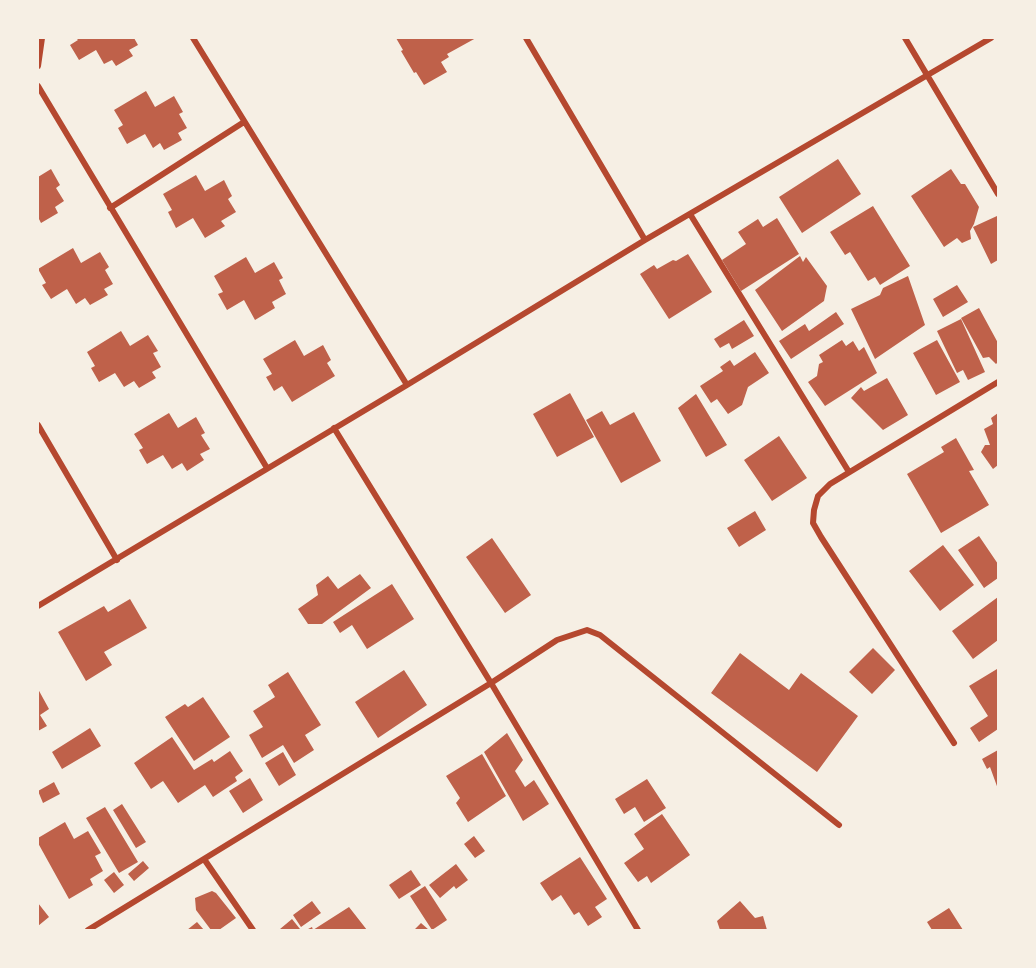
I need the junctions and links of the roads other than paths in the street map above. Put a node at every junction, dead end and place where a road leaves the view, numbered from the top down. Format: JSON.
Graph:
{"nodes":[{"id":1,"x":42,"y":38,"type":"edge"},
{"id":2,"x":193,"y":38,"type":"edge"},
{"id":3,"x":525,"y":38,"type":"edge"},
{"id":4,"x":905,"y":38,"type":"edge"},
{"id":5,"x":991,"y":38,"type":"edge"},
{"id":6,"x":38,"y":66,"type":"edge"},
{"id":7,"x":928,"y":74,"type":"junction"},
{"id":8,"x":38,"y":86,"type":"edge"},
{"id":9,"x":244,"y":122,"type":"junction"},
{"id":10,"x":999,"y":194,"type":"edge"},
{"id":11,"x":110,"y":208,"type":"junction"},
{"id":12,"x":690,"y":214,"type":"junction"},
{"id":13,"x":645,"y":240,"type":"junction"},
{"id":14,"x":999,"y":382,"type":"edge"},
{"id":15,"x":408,"y":385,"type":"junction"},
{"id":16,"x":38,"y":425,"type":"edge"},
{"id":17,"x":334,"y":428,"type":"junction"},
{"id":18,"x":267,"y":468,"type":"junction"},
{"id":19,"x":849,"y":472,"type":"junction"},
{"id":20,"x":117,"y":560,"type":"junction"},
{"id":21,"x":38,"y":606,"type":"edge"},
{"id":22,"x":491,"y":683,"type":"junction"},
{"id":23,"x":954,"y":743,"type":"dead end"},
{"id":24,"x":839,"y":825,"type":"dead end"},
{"id":25,"x":204,"y":859,"type":"junction"},
{"id":26,"x":88,"y":930,"type":"edge"},
{"id":27,"x":253,"y":930,"type":"edge"},
{"id":28,"x":638,"y":930,"type":"edge"}],
"edges":[{"from":1,"to":6,"type":"street"},
{"from":2,"to":9,"type":"street"},
{"from":3,"to":13,"type":"street"},
{"from":4,"to":7,"type":"street"},
{"from":5,"to":7,"type":"street"},
{"from":7,"to":10,"type":"street"},
{"from":7,"to":12,"type":"street"},
{"from":8,"to":11,"type":"street"},
{"from":9,"to":11,"type":"street"},
{"from":9,"to":15,"type":"street"},
{"from":11,"to":18,"type":"street"},
{"from":12,"to":13,"type":"street"},
{"from":12,"to":19,"type":"street"},
{"from":13,"to":15,"type":"street"},
{"from":14,"to":19,"type":"street"},
{"from":15,"to":17,"type":"street"},
{"from":16,"to":20,"type":"street"},
{"from":17,"to":18,"type":"street"},
{"from":17,"to":22,"type":"street"},
{"from":18,"to":20,"type":"street"},
{"from":19,"to":23,"type":"street"},
{"from":20,"to":21,"type":"street"},
{"from":22,"to":24,"type":"street"},
{"from":22,"to":25,"type":"street"},
{"from":22,"to":28,"type":"street"},
{"from":25,"to":26,"type":"street"},
{"from":25,"to":27,"type":"street"}]}
